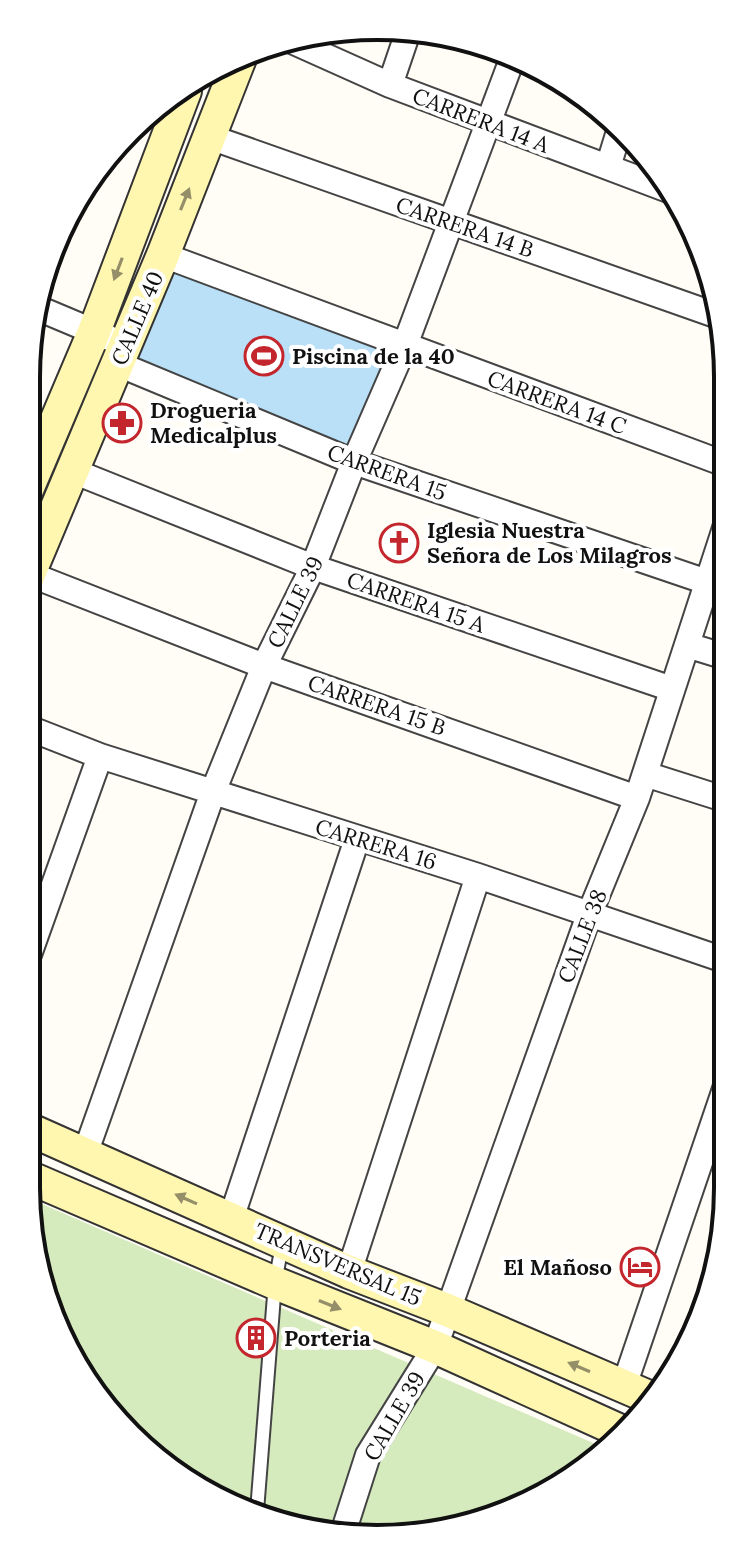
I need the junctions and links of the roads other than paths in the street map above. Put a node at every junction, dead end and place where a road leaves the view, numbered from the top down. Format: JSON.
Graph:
{"nodes":[{"id":1,"x":405,"y":42,"type":"edge"},
{"id":2,"x":306,"y":47,"type":"edge"},
{"id":3,"x":509,"y":67,"type":"edge"},
{"id":4,"x":235,"y":72,"type":"edge"},
{"id":5,"x":390,"y":85,"type":"junction"},
{"id":6,"x":180,"y":104,"type":"edge"},
{"id":7,"x":487,"y":123,"type":"junction"},
{"id":8,"x":210,"y":137,"type":"junction"},
{"id":9,"x":616,"y":140,"type":"edge"},
{"id":10,"x":608,"y":167,"type":"junction"},
{"id":11,"x":653,"y":184,"type":"edge"},
{"id":12,"x":452,"y":222,"type":"junction"},
{"id":13,"x":163,"y":255,"type":"junction"},
{"id":14,"x":46,"y":312,"type":"edge"},
{"id":15,"x":708,"y":312,"type":"edge"},
{"id":16,"x":94,"y":332,"type":"junction"},
{"id":17,"x":405,"y":345,"type":"junction"},
{"id":18,"x":122,"y":355,"type":"junction"},
{"id":19,"x":40,"y":459,"type":"edge"},
{"id":20,"x":714,"y":460,"type":"edge"},
{"id":21,"x":354,"y":462,"type":"junction"},
{"id":22,"x":73,"y":471,"type":"junction"},
{"id":23,"x":40,"y":549,"type":"edge"},
{"id":24,"x":714,"y":561,"type":"edge"},
{"id":25,"x":313,"y":567,"type":"junction"},
{"id":26,"x":40,"y":582,"type":"edge"},
{"id":27,"x":707,"y":582,"type":"junction"},
{"id":28,"x":687,"y":645,"type":"junction"},
{"id":29,"x":714,"y":653,"type":"edge"},
{"id":30,"x":264,"y":666,"type":"junction"},
{"id":31,"x":672,"y":689,"type":"junction"},
{"id":32,"x":40,"y":732,"type":"edge"},
{"id":33,"x":100,"y":756,"type":"junction"},
{"id":34,"x":645,"y":774,"type":"junction"},
{"id":35,"x":213,"y":792,"type":"junction"},
{"id":36,"x":714,"y":796,"type":"edge"},
{"id":37,"x":637,"y":798,"type":"junction"},
{"id":38,"x":357,"y":839,"type":"junction"},
{"id":39,"x":478,"y":876,"type":"junction"},
{"id":40,"x":589,"y":915,"type":"junction"},
{"id":41,"x":40,"y":924,"type":"edge"},
{"id":42,"x":714,"y":957,"type":"edge"},
{"id":43,"x":714,"y":1128,"type":"edge"},
{"id":44,"x":40,"y":1134,"type":"edge"},
{"id":45,"x":85,"y":1154,"type":"junction"},
{"id":46,"x":40,"y":1182,"type":"edge"},
{"id":47,"x":231,"y":1219,"type":"junction"},
{"id":48,"x":283,"y":1242,"type":"junction"},
{"id":49,"x":349,"y":1272,"type":"junction"},
{"id":50,"x":275,"y":1283,"type":"junction"},
{"id":51,"x":447,"y":1310,"type":"junction"},
{"id":52,"x":435,"y":1347,"type":"junction"},
{"id":53,"x":637,"y":1392,"type":"edge"},
{"id":54,"x":613,"y":1428,"type":"edge"},
{"id":55,"x":258,"y":1503,"type":"edge"},
{"id":56,"x":346,"y":1523,"type":"edge"}],
"edges":[{"from":1,"to":5,"type":"street"},
{"from":2,"to":5,"type":"street","name":"CARRERA 14 A"},
{"from":3,"to":7,"type":"street","name":"CALLE 39"},
{"from":4,"to":8,"type":"street","name":"CALLE 40"},
{"from":5,"to":7,"type":"street","name":"CARRERA 14 A"},
{"from":6,"to":16,"type":"street","name":"CALLE 40","one_way":true},
{"from":7,"to":10,"type":"street","name":"CARRERA 14 A"},
{"from":7,"to":12,"type":"street","name":"CALLE 39"},
{"from":8,"to":12,"type":"street","name":"CARRERA 14 B"},
{"from":13,"to":8,"type":"street","name":"CALLE 40","one_way":true},
{"from":9,"to":10,"type":"street"},
{"from":10,"to":11,"type":"street","name":"CARRERA 14 A"},
{"from":12,"to":15,"type":"street","name":"CARRERA 14 B"},
{"from":12,"to":17,"type":"street","name":"CALLE 39"},
{"from":13,"to":17,"type":"street","name":"CARRERA 14 C"},
{"from":13,"to":18,"type":"street","name":"CALLE 40"},
{"from":14,"to":16,"type":"street","name":"CARRERA 15"},
{"from":16,"to":18,"type":"street","name":"CARRERA 15"},
{"from":16,"to":19,"type":"street","name":"CALLE 40"},
{"from":17,"to":20,"type":"street","name":"CARRERA 14 C"},
{"from":17,"to":21,"type":"street","name":"CALLE 39"},
{"from":18,"to":21,"type":"street","name":"CARRERA 15"},
{"from":18,"to":22,"type":"street","name":"CALLE 40"},
{"from":21,"to":25,"type":"street","name":"CALLE 39"},
{"from":21,"to":27,"type":"street","name":"CARRERA 15"},
{"from":22,"to":23,"type":"street","name":"CALLE 40"},
{"from":22,"to":25,"type":"street","name":"CARRERA 15 A"},
{"from":24,"to":27,"type":"street","name":"CALLE 38"},
{"from":25,"to":30,"type":"street","name":"CALLE 39"},
{"from":25,"to":31,"type":"street","name":"CARRERA 15 A"},
{"from":26,"to":30,"type":"street","name":"CARRERA 15 B"},
{"from":27,"to":28,"type":"street","name":"CALLE 38"},
{"from":28,"to":29,"type":"street"},
{"from":28,"to":31,"type":"street","name":"CALLE 38"},
{"from":30,"to":35,"type":"street","name":"CALLE 39"},
{"from":30,"to":37,"type":"street","name":"CARRERA 15 B"},
{"from":31,"to":34,"type":"street","name":"CALLE 38"},
{"from":32,"to":33,"type":"street","name":"CARRERA 16"},
{"from":33,"to":35,"type":"street","name":"CARRERA 16"},
{"from":33,"to":41,"type":"street"},
{"from":34,"to":36,"type":"street"},
{"from":34,"to":37,"type":"street","name":"CALLE 38"},
{"from":35,"to":38,"type":"street","name":"CARRERA 16"},
{"from":35,"to":45,"type":"street","name":"CALLE 39"},
{"from":37,"to":40,"type":"street","name":"CALLE 38"},
{"from":38,"to":39,"type":"street","name":"CARRERA 16"},
{"from":38,"to":47,"type":"street"},
{"from":39,"to":40,"type":"street","name":"CARRERA 16"},
{"from":39,"to":49,"type":"street"},
{"from":40,"to":42,"type":"street","name":"CARRERA 16"},
{"from":40,"to":51,"type":"street","name":"CALLE 38"},
{"from":43,"to":53,"type":"street"},
{"from":44,"to":45,"type":"street","name":"TRANSVERSAL 15"},
{"from":47,"to":45,"type":"street","name":"TRANSVERSAL 15","one_way":true},
{"from":46,"to":50,"type":"street","name":"TRANSVERSAL 15"},
{"from":47,"to":48,"type":"street","name":"TRANSVERSAL 15"},
{"from":48,"to":49,"type":"street","name":"TRANSVERSAL 15"},
{"from":48,"to":50,"type":"lane"},
{"from":49,"to":51,"type":"street","name":"TRANSVERSAL 15"},
{"from":50,"to":52,"type":"street","name":"TRANSVERSAL 15","one_way":true},
{"from":50,"to":55,"type":"lane"},
{"from":51,"to":52,"type":"street","name":"CALLE 38"},
{"from":53,"to":51,"type":"street","name":"TRANSVERSAL 15","one_way":true},
{"from":52,"to":54,"type":"street","name":"TRANSVERSAL 15"},
{"from":52,"to":56,"type":"street","name":"CALLE 39"}]}
